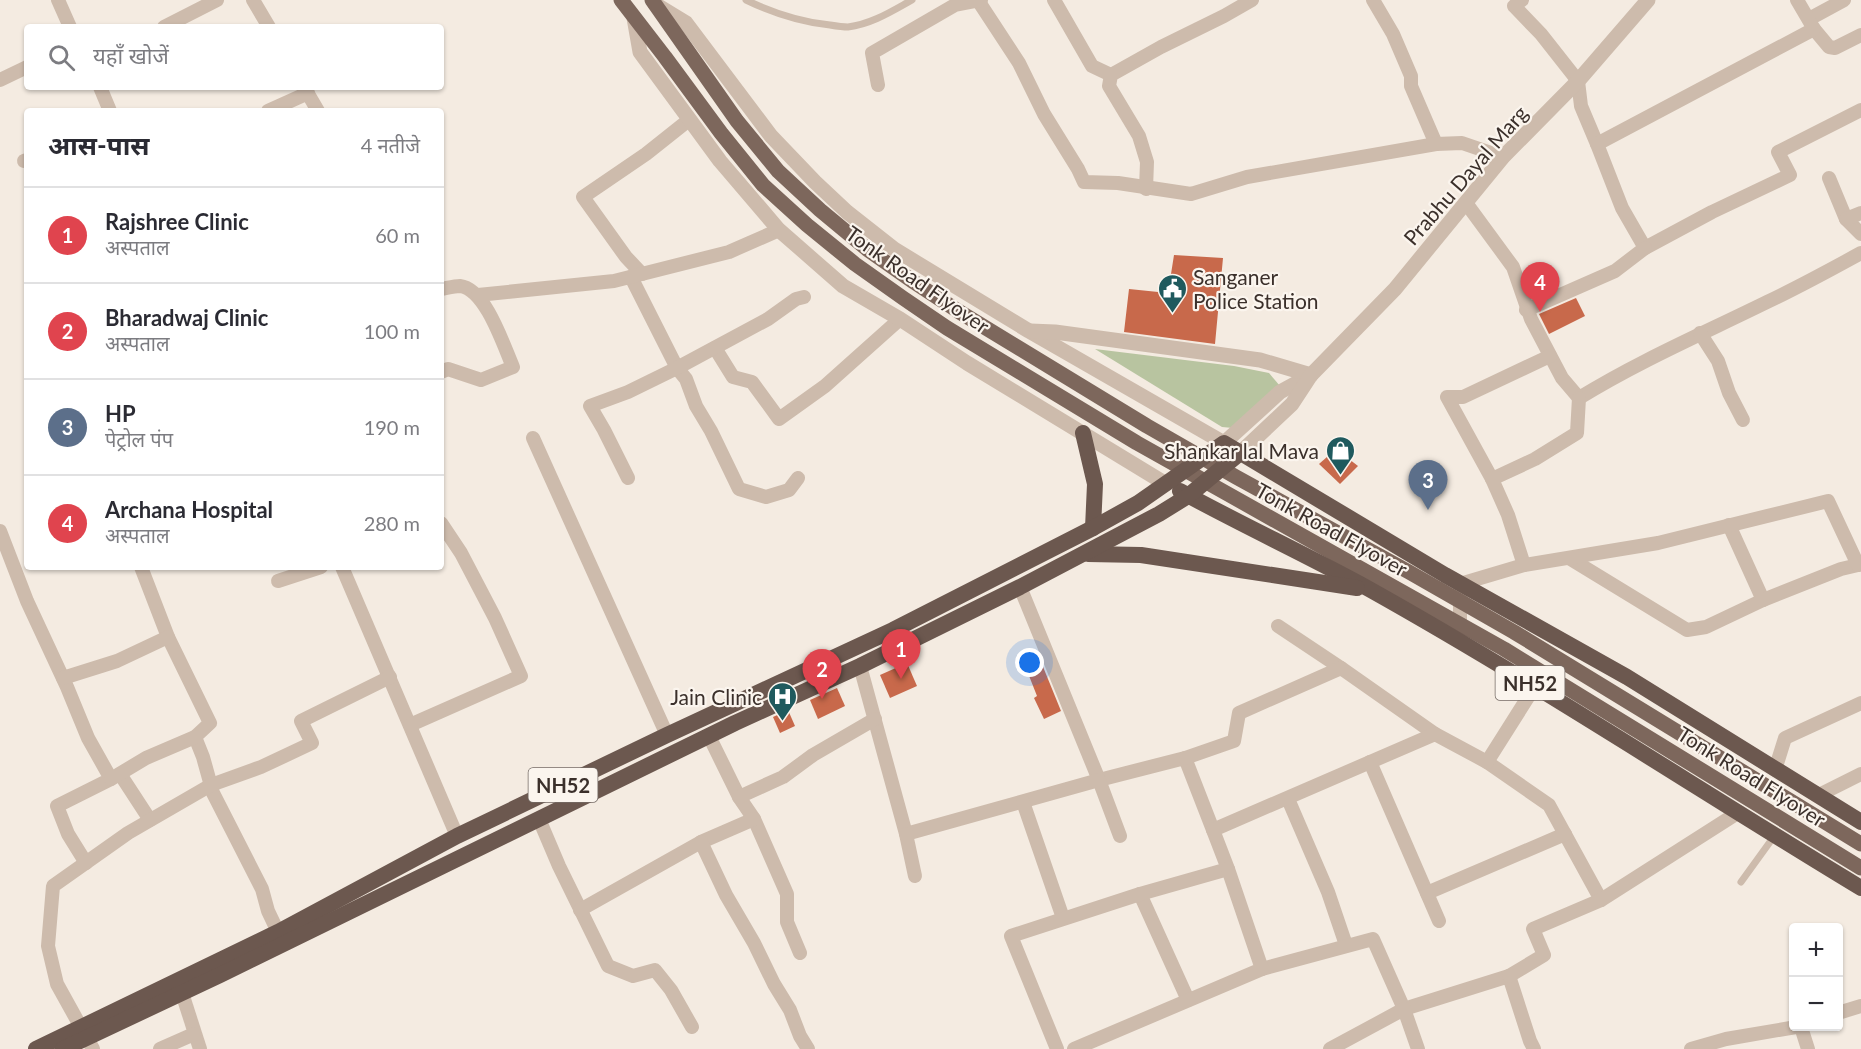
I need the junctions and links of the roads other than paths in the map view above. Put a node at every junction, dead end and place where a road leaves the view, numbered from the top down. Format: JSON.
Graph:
{"nodes":[{"id":1,"x":58,"y":0,"type":"edge"},
{"id":2,"x":217,"y":0,"type":"edge"},
{"id":3,"x":253,"y":0,"type":"edge"},
{"id":4,"x":621,"y":0,"type":"edge"},
{"id":5,"x":746,"y":0,"type":"edge"},
{"id":6,"x":912,"y":0,"type":"edge"},
{"id":7,"x":1054,"y":0,"type":"edge"},
{"id":8,"x":1252,"y":0,"type":"edge"},
{"id":9,"x":1373,"y":0,"type":"edge"},
{"id":10,"x":1522,"y":0,"type":"edge"},
{"id":11,"x":1648,"y":0,"type":"edge"},
{"id":12,"x":1797,"y":0,"type":"edge"},
{"id":13,"x":1844,"y":0,"type":"edge"},
{"id":14,"x":980,"y":1,"type":"edge"},
{"id":15,"x":654,"y":2,"type":"edge"},
{"id":16,"x":634,"y":18,"type":"junction"},
{"id":17,"x":69,"y":24,"type":"edge"},
{"id":18,"x":170,"y":24,"type":"edge"},
{"id":19,"x":267,"y":24,"type":"edge"},
{"id":20,"x":1811,"y":24,"type":"junction"},
{"id":21,"x":1861,"y":35,"type":"edge"},
{"id":22,"x":24,"y":68,"type":"edge"},
{"id":23,"x":1112,"y":75,"type":"junction"},
{"id":24,"x":0,"y":80,"type":"edge"},
{"id":25,"x":1578,"y":81,"type":"junction"},
{"id":26,"x":878,"y":85,"type":"dead end"},
{"id":27,"x":101,"y":90,"type":"edge"},
{"id":28,"x":306,"y":90,"type":"edge"},
{"id":29,"x":110,"y":108,"type":"edge"},
{"id":30,"x":273,"y":108,"type":"edge"},
{"id":31,"x":316,"y":108,"type":"edge"},
{"id":32,"x":1861,"y":110,"type":"edge"},
{"id":33,"x":685,"y":123,"type":"dead end"},
{"id":34,"x":1436,"y":144,"type":"junction"},
{"id":35,"x":1598,"y":144,"type":"junction"},
{"id":36,"x":1503,"y":157,"type":"junction"},
{"id":37,"x":1829,"y":178,"type":"dead end"},
{"id":38,"x":1146,"y":189,"type":"junction"},
{"id":39,"x":1466,"y":202,"type":"junction"},
{"id":40,"x":1861,"y":213,"type":"edge"},
{"id":41,"x":1846,"y":219,"type":"junction"},
{"id":42,"x":779,"y":230,"type":"junction"},
{"id":43,"x":1861,"y":234,"type":"edge"},
{"id":44,"x":1645,"y":248,"type":"junction"},
{"id":45,"x":1861,"y":253,"type":"edge"},
{"id":46,"x":637,"y":276,"type":"junction"},
{"id":47,"x":444,"y":289,"type":"edge"},
{"id":48,"x":478,"y":295,"type":"junction"},
{"id":49,"x":804,"y":297,"type":"dead end"},
{"id":50,"x":1526,"y":310,"type":"junction"},
{"id":51,"x":900,"y":319,"type":"junction"},
{"id":52,"x":1029,"y":332,"type":"junction"},
{"id":53,"x":1700,"y":333,"type":"junction"},
{"id":54,"x":716,"y":348,"type":"junction"},
{"id":55,"x":1550,"y":356,"type":"junction"},
{"id":56,"x":677,"y":368,"type":"junction"},
{"id":57,"x":444,"y":371,"type":"edge"},
{"id":58,"x":1311,"y":375,"type":"junction"},
{"id":59,"x":1579,"y":398,"type":"junction"},
{"id":60,"x":1743,"y":420,"type":"dead end"},
{"id":61,"x":1083,"y":433,"type":"junction"},
{"id":62,"x":533,"y":438,"type":"dead end"},
{"id":63,"x":1224,"y":443,"type":"junction"},
{"id":64,"x":1240,"y":453,"type":"junction"},
{"id":65,"x":627,"y":477,"type":"dead end"},
{"id":66,"x":798,"y":478,"type":"dead end"},
{"id":67,"x":1492,"y":479,"type":"junction"},
{"id":68,"x":1166,"y":484,"type":"junction"},
{"id":69,"x":1188,"y":496,"type":"junction"},
{"id":70,"x":1729,"y":525,"type":"junction"},
{"id":71,"x":444,"y":528,"type":"edge"},
{"id":72,"x":1093,"y":528,"type":"junction"},
{"id":73,"x":0,"y":531,"type":"edge"},
{"id":74,"x":1085,"y":554,"type":"junction"},
{"id":75,"x":1569,"y":558,"type":"junction"},
{"id":76,"x":6,"y":563,"type":"edge"},
{"id":77,"x":1524,"y":565,"type":"junction"},
{"id":78,"x":1859,"y":565,"type":"edge"},
{"id":79,"x":142,"y":570,"type":"edge"},
{"id":80,"x":312,"y":570,"type":"edge"},
{"id":81,"x":343,"y":570,"type":"edge"},
{"id":82,"x":278,"y":581,"type":"dead end"},
{"id":83,"x":1460,"y":584,"type":"junction"},
{"id":84,"x":1020,"y":587,"type":"junction"},
{"id":85,"x":1370,"y":590,"type":"junction"},
{"id":86,"x":1763,"y":600,"type":"junction"},
{"id":87,"x":1278,"y":626,"type":"dead end"},
{"id":88,"x":168,"y":637,"type":"junction"},
{"id":89,"x":1460,"y":642,"type":"junction"},
{"id":90,"x":860,"y":666,"type":"junction"},
{"id":91,"x":1341,"y":668,"type":"junction"},
{"id":92,"x":390,"y":677,"type":"junction"},
{"id":93,"x":63,"y":678,"type":"junction"},
{"id":94,"x":1540,"y":690,"type":"junction"},
{"id":95,"x":1861,"y":703,"type":"edge"},
{"id":96,"x":875,"y":719,"type":"junction"},
{"id":97,"x":410,"y":725,"type":"junction"},
{"id":98,"x":1435,"y":734,"type":"junction"},
{"id":99,"x":667,"y":735,"type":"junction"},
{"id":100,"x":709,"y":736,"type":"junction"},
{"id":101,"x":195,"y":737,"type":"junction"},
{"id":102,"x":1185,"y":758,"type":"junction"},
{"id":103,"x":1370,"y":762,"type":"junction"},
{"id":104,"x":1487,"y":762,"type":"junction"},
{"id":105,"x":1775,"y":770,"type":"junction"},
{"id":106,"x":1861,"y":774,"type":"edge"},
{"id":107,"x":116,"y":776,"type":"junction"},
{"id":108,"x":1099,"y":780,"type":"junction"},
{"id":109,"x":211,"y":785,"type":"junction"},
{"id":110,"x":1819,"y":795,"type":"junction"},
{"id":111,"x":739,"y":797,"type":"junction"},
{"id":112,"x":1288,"y":799,"type":"junction"},
{"id":113,"x":1023,"y":802,"type":"junction"},
{"id":114,"x":1739,"y":812,"type":"junction"},
{"id":115,"x":539,"y":819,"type":"junction"},
{"id":116,"x":754,"y":819,"type":"junction"},
{"id":117,"x":150,"y":820,"type":"junction"},
{"id":118,"x":1861,"y":822,"type":"edge"},
{"id":119,"x":1213,"y":830,"type":"junction"},
{"id":120,"x":906,"y":834,"type":"junction"},
{"id":121,"x":1565,"y":834,"type":"junction"},
{"id":122,"x":1775,"y":835,"type":"junction"},
{"id":123,"x":457,"y":836,"type":"junction"},
{"id":124,"x":1119,"y":836,"type":"dead end"},
{"id":125,"x":701,"y":842,"type":"junction"},
{"id":126,"x":1861,"y":844,"type":"edge"},
{"id":127,"x":86,"y":863,"type":"junction"},
{"id":128,"x":1861,"y":868,"type":"edge"},
{"id":129,"x":1228,"y":869,"type":"junction"},
{"id":130,"x":915,"y":876,"type":"dead end"},
{"id":131,"x":1741,"y":882,"type":"dead end"},
{"id":132,"x":1861,"y":888,"type":"edge"},
{"id":133,"x":1427,"y":893,"type":"junction"},
{"id":134,"x":1140,"y":894,"type":"junction"},
{"id":135,"x":1601,"y":900,"type":"junction"},
{"id":136,"x":580,"y":910,"type":"junction"},
{"id":137,"x":1063,"y":918,"type":"junction"},
{"id":138,"x":1439,"y":921,"type":"dead end"},
{"id":139,"x":278,"y":932,"type":"junction"},
{"id":140,"x":1346,"y":945,"type":"junction"},
{"id":141,"x":800,"y":953,"type":"dead end"},
{"id":142,"x":1262,"y":969,"type":"junction"},
{"id":143,"x":1509,"y":976,"type":"junction"},
{"id":144,"x":182,"y":993,"type":"junction"},
{"id":145,"x":1188,"y":1000,"type":"junction"},
{"id":146,"x":1861,"y":1006,"type":"edge"},
{"id":147,"x":1404,"y":1009,"type":"junction"},
{"id":148,"x":1843,"y":1012,"type":"edge"},
{"id":149,"x":693,"y":1027,"type":"dead end"},
{"id":150,"x":1789,"y":1030,"type":"edge"},
{"id":151,"x":1803,"y":1031,"type":"edge"},
{"id":152,"x":194,"y":1034,"type":"junction"},
{"id":153,"x":87,"y":1038,"type":"edge"},
{"id":154,"x":1728,"y":1044,"type":"edge"},
{"id":155,"x":36,"y":1049,"type":"edge"},
{"id":156,"x":63,"y":1049,"type":"edge"},
{"id":157,"x":160,"y":1049,"type":"edge"},
{"id":158,"x":200,"y":1049,"type":"edge"},
{"id":159,"x":808,"y":1049,"type":"edge"},
{"id":160,"x":1057,"y":1049,"type":"edge"},
{"id":161,"x":1074,"y":1049,"type":"edge"},
{"id":162,"x":1330,"y":1049,"type":"edge"},
{"id":163,"x":1418,"y":1049,"type":"edge"},
{"id":164,"x":1534,"y":1049,"type":"edge"},
{"id":165,"x":1691,"y":1049,"type":"edge"},
{"id":166,"x":1808,"y":1049,"type":"edge"}],
"edges":[{"from":1,"to":17,"type":"street"},
{"from":2,"to":18,"type":"street"},
{"from":3,"to":19,"type":"street"},
{"from":4,"to":16,"type":"main road","name":"Tonk Road Flyover"},
{"from":5,"to":6,"type":"lane"},
{"from":7,"to":23,"type":"street"},
{"from":8,"to":23,"type":"street"},
{"from":9,"to":34,"type":"street"},
{"from":10,"to":25,"type":"street"},
{"from":11,"to":25,"type":"street","name":"Prabhu Dayal Marg"},
{"from":12,"to":20,"type":"street"},
{"from":13,"to":20,"type":"street"},
{"from":14,"to":26,"type":"street"},
{"from":14,"to":38,"type":"street"},
{"from":15,"to":52,"type":"street"},
{"from":15,"to":126,"type":"main road","name":"Tonk Road Flyover"},
{"from":16,"to":42,"type":"street"},
{"from":16,"to":128,"type":"main road","name":"Tonk Road Flyover"},
{"from":20,"to":21,"type":"street"},
{"from":20,"to":35,"type":"street"},
{"from":22,"to":24,"type":"street"},
{"from":23,"to":38,"type":"street"},
{"from":25,"to":35,"type":"street"},
{"from":25,"to":36,"type":"street","name":"Prabhu Dayal Marg"},
{"from":27,"to":29,"type":"street"},
{"from":28,"to":30,"type":"street"},
{"from":28,"to":31,"type":"street"},
{"from":32,"to":44,"type":"street"},
{"from":33,"to":46,"type":"street"},
{"from":34,"to":36,"type":"street"},
{"from":34,"to":38,"type":"street"},
{"from":35,"to":44,"type":"street"},
{"from":36,"to":39,"type":"street","name":"Prabhu Dayal Marg"},
{"from":37,"to":41,"type":"street"},
{"from":39,"to":50,"type":"street"},
{"from":39,"to":58,"type":"street","name":"Prabhu Dayal Marg"},
{"from":40,"to":41,"type":"street"},
{"from":41,"to":43,"type":"street"},
{"from":42,"to":46,"type":"street"},
{"from":42,"to":51,"type":"street"},
{"from":44,"to":50,"type":"street"},
{"from":45,"to":53,"type":"street"},
{"from":46,"to":48,"type":"street"},
{"from":46,"to":56,"type":"street"},
{"from":47,"to":48,"type":"street"},
{"from":48,"to":57,"type":"street"},
{"from":49,"to":54,"type":"street"},
{"from":50,"to":55,"type":"street"},
{"from":51,"to":54,"type":"street"},
{"from":51,"to":61,"type":"street"},
{"from":52,"to":58,"type":"street"},
{"from":52,"to":63,"type":"street"},
{"from":53,"to":59,"type":"street"},
{"from":53,"to":60,"type":"street"},
{"from":54,"to":56,"type":"street"},
{"from":55,"to":59,"type":"street"},
{"from":55,"to":67,"type":"street"},
{"from":56,"to":65,"type":"street"},
{"from":56,"to":66,"type":"street"},
{"from":58,"to":63,"type":"street"},
{"from":58,"to":64,"type":"street"},
{"from":59,"to":67,"type":"street"},
{"from":61,"to":68,"type":"street"},
{"from":61,"to":72,"type":"highway"},
{"from":62,"to":99,"type":"street"},
{"from":63,"to":64,"type":"highway","number":"NH52"},
{"from":63,"to":68,"type":"highway","number":"NH52"},
{"from":64,"to":69,"type":"highway","number":"NH52"},
{"from":64,"to":83,"type":"highway","number":"NH52"},
{"from":67,"to":77,"type":"street"},
{"from":68,"to":69,"type":"highway","number":"NH52"},
{"from":68,"to":72,"type":"highway","number":"NH52"},
{"from":69,"to":74,"type":"highway","number":"NH52"},
{"from":69,"to":85,"type":"highway","number":"NH52"},
{"from":70,"to":75,"type":"street"},
{"from":70,"to":78,"type":"street"},
{"from":70,"to":86,"type":"street"},
{"from":71,"to":97,"type":"street"},
{"from":72,"to":99,"type":"highway","number":"NH52"},
{"from":73,"to":76,"type":"street"},
{"from":74,"to":84,"type":"highway","number":"NH52"},
{"from":74,"to":85,"type":"highway"},
{"from":75,"to":77,"type":"street"},
{"from":75,"to":86,"type":"street"},
{"from":76,"to":93,"type":"street"},
{"from":77,"to":83,"type":"street"},
{"from":78,"to":86,"type":"street"},
{"from":79,"to":88,"type":"street"},
{"from":80,"to":82,"type":"street"},
{"from":81,"to":92,"type":"street"},
{"from":83,"to":89,"type":"street"},
{"from":83,"to":105,"type":"highway","number":"NH52"},
{"from":84,"to":90,"type":"highway","number":"NH52"},
{"from":84,"to":108,"type":"street"},
{"from":85,"to":89,"type":"highway","number":"NH52"},
{"from":87,"to":91,"type":"street"},
{"from":88,"to":93,"type":"street"},
{"from":88,"to":101,"type":"street"},
{"from":89,"to":94,"type":"highway","number":"NH52"},
{"from":90,"to":96,"type":"street"},
{"from":90,"to":100,"type":"highway","number":"NH52"},
{"from":91,"to":98,"type":"street"},
{"from":91,"to":102,"type":"street"},
{"from":92,"to":97,"type":"street"},
{"from":92,"to":109,"type":"street"},
{"from":93,"to":107,"type":"street"},
{"from":94,"to":104,"type":"street"},
{"from":94,"to":114,"type":"highway","number":"NH52"},
{"from":95,"to":105,"type":"street"},
{"from":96,"to":111,"type":"street"},
{"from":96,"to":120,"type":"street"},
{"from":97,"to":123,"type":"street"},
{"from":98,"to":103,"type":"street"},
{"from":98,"to":104,"type":"street"},
{"from":99,"to":123,"type":"highway","number":"NH52"},
{"from":100,"to":111,"type":"street"},
{"from":100,"to":115,"type":"highway","number":"NH52"},
{"from":101,"to":107,"type":"street"},
{"from":101,"to":109,"type":"street"},
{"from":102,"to":108,"type":"street"},
{"from":102,"to":119,"type":"street"},
{"from":103,"to":112,"type":"street"},
{"from":103,"to":133,"type":"street"},
{"from":104,"to":121,"type":"street"},
{"from":105,"to":110,"type":"highway","number":"NH52"},
{"from":106,"to":110,"type":"street"},
{"from":107,"to":117,"type":"street"},
{"from":107,"to":127,"type":"street"},
{"from":108,"to":113,"type":"street"},
{"from":108,"to":124,"type":"street"},
{"from":109,"to":117,"type":"street"},
{"from":109,"to":139,"type":"street"},
{"from":110,"to":118,"type":"highway","number":"NH52"},
{"from":111,"to":116,"type":"street"},
{"from":112,"to":119,"type":"street"},
{"from":112,"to":140,"type":"street"},
{"from":113,"to":120,"type":"street"},
{"from":113,"to":137,"type":"street"},
{"from":114,"to":122,"type":"highway","number":"NH52"},
{"from":114,"to":135,"type":"street"},
{"from":115,"to":136,"type":"street"},
{"from":115,"to":144,"type":"highway","number":"NH52"},
{"from":116,"to":125,"type":"street"},
{"from":116,"to":141,"type":"street"},
{"from":117,"to":127,"type":"street"},
{"from":119,"to":129,"type":"street"},
{"from":120,"to":130,"type":"street"},
{"from":121,"to":133,"type":"street"},
{"from":121,"to":135,"type":"street"},
{"from":122,"to":131,"type":"lane"},
{"from":122,"to":132,"type":"highway","number":"NH52"},
{"from":123,"to":139,"type":"highway","number":"NH52"},
{"from":125,"to":136,"type":"street"},
{"from":125,"to":159,"type":"street"},
{"from":127,"to":153,"type":"street"},
{"from":129,"to":134,"type":"street"},
{"from":129,"to":142,"type":"street"},
{"from":133,"to":138,"type":"street"},
{"from":134,"to":137,"type":"street"},
{"from":134,"to":145,"type":"street"},
{"from":135,"to":143,"type":"street"},
{"from":136,"to":149,"type":"street"},
{"from":137,"to":160,"type":"street"},
{"from":139,"to":153,"type":"highway","number":"NH52"},
{"from":140,"to":142,"type":"street"},
{"from":140,"to":147,"type":"street"},
{"from":142,"to":145,"type":"street"},
{"from":143,"to":147,"type":"street"},
{"from":143,"to":164,"type":"street"},
{"from":144,"to":152,"type":"street"},
{"from":144,"to":153,"type":"highway","number":"NH52"},
{"from":145,"to":161,"type":"street"},
{"from":146,"to":148,"type":"street"},
{"from":147,"to":162,"type":"street"},
{"from":147,"to":163,"type":"street"},
{"from":150,"to":154,"type":"street"},
{"from":151,"to":166,"type":"street"},
{"from":152,"to":157,"type":"street"},
{"from":152,"to":158,"type":"street"},
{"from":153,"to":155,"type":"highway","number":"NH52"},
{"from":153,"to":156,"type":"highway","number":"NH52"},
{"from":154,"to":165,"type":"street"}]}
